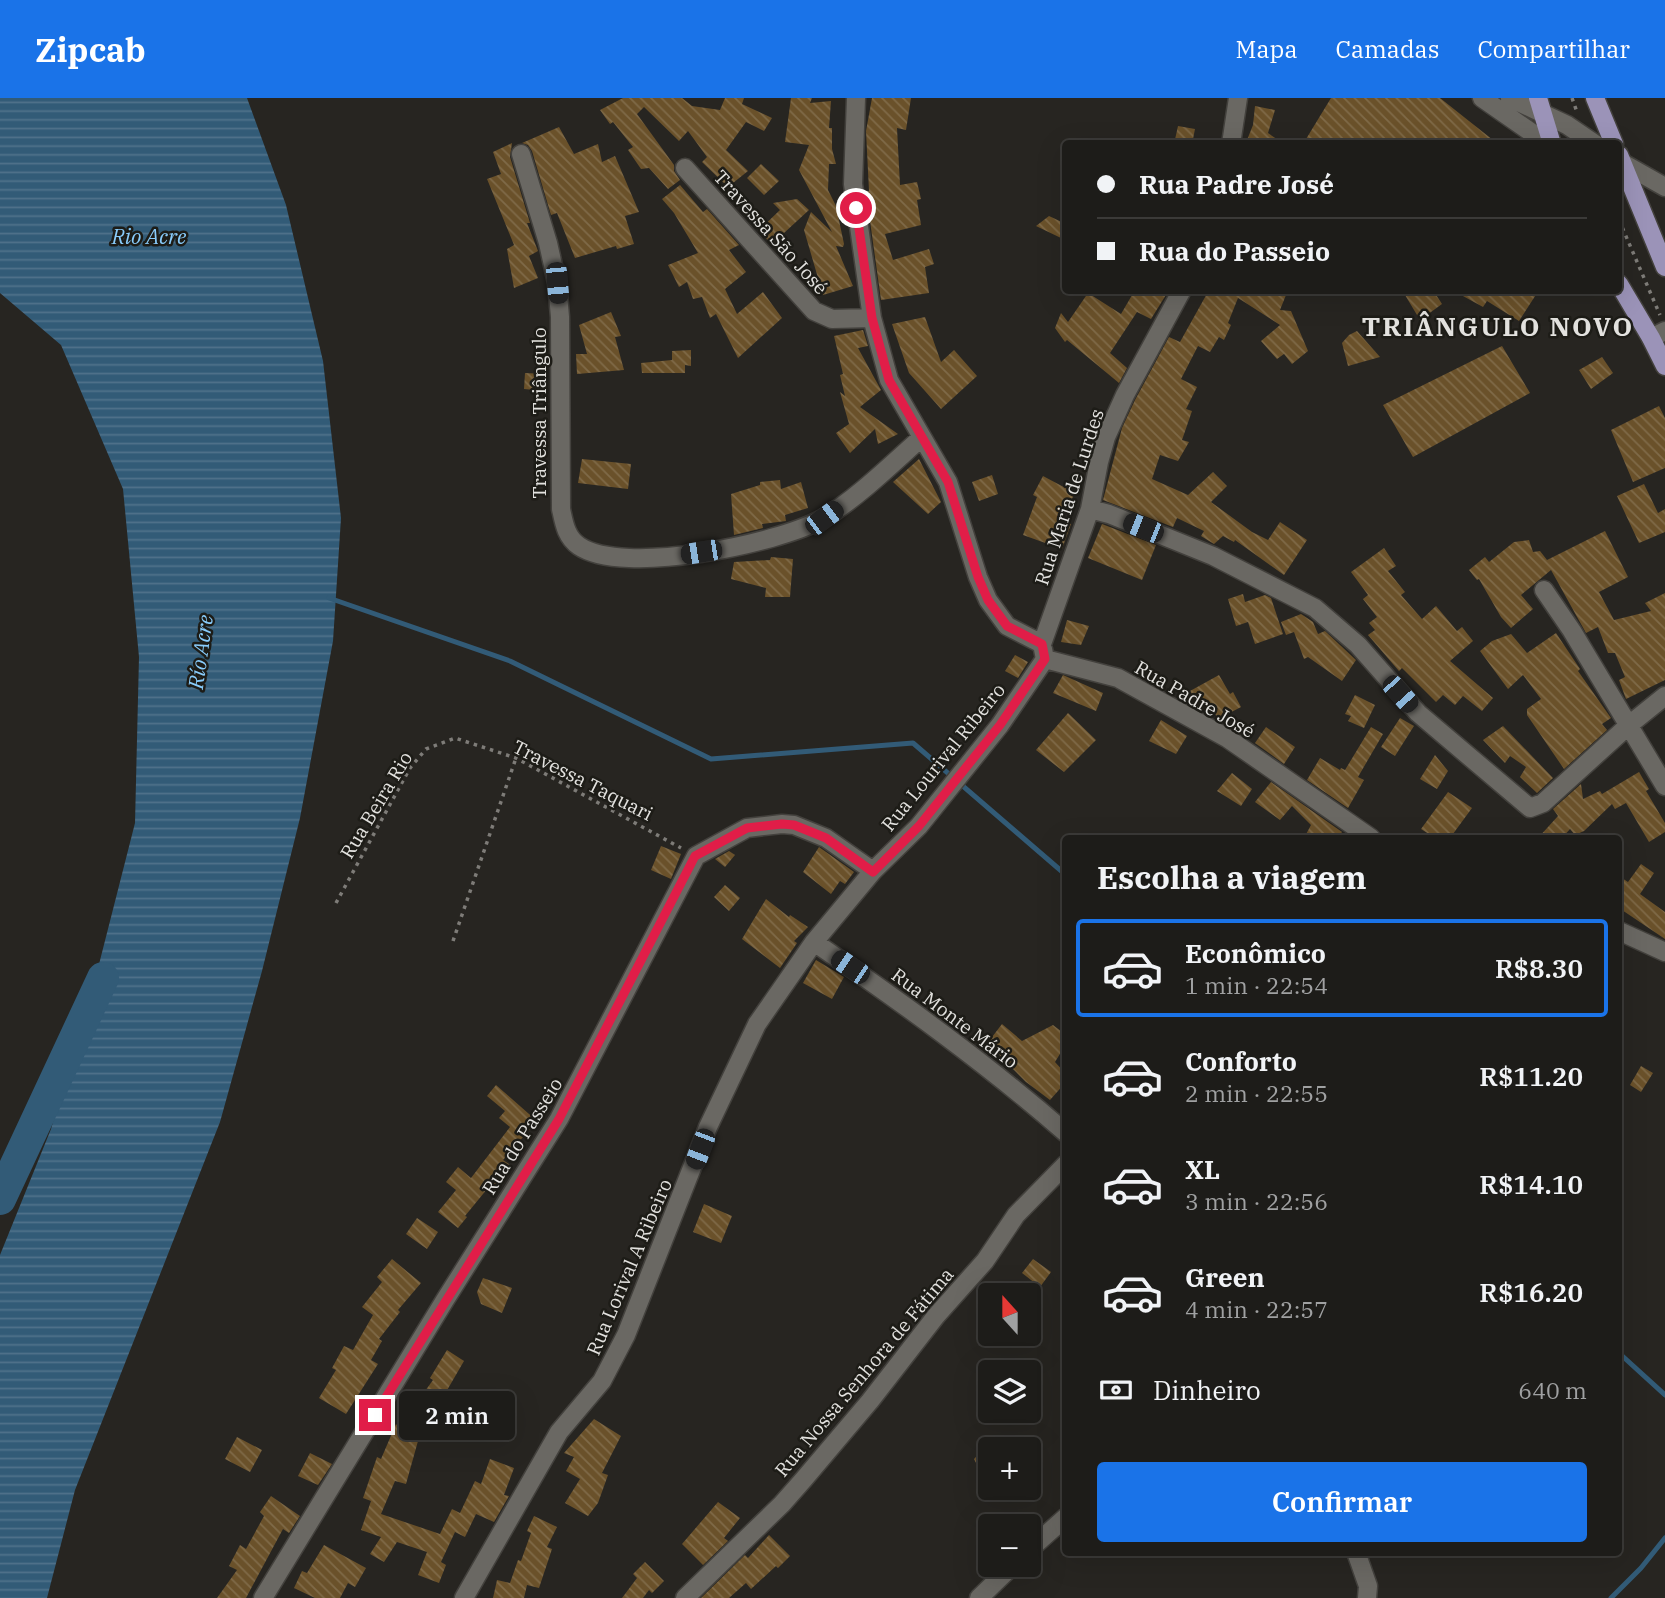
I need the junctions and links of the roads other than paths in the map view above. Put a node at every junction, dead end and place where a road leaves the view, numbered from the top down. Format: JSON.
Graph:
{"nodes":[{"id":1,"x":856,"y":98,"type":"edge"},
{"id":2,"x":1238,"y":98,"type":"edge"},
{"id":3,"x":1482,"y":98,"type":"edge"},
{"id":4,"x":1510,"y":98,"type":"edge"},
{"id":5,"x":1595,"y":98,"type":"edge"},
{"id":6,"x":1540,"y":105,"type":"edge"},
{"id":7,"x":1232,"y":140,"type":"edge"},
{"id":8,"x":1544,"y":140,"type":"edge"},
{"id":9,"x":1549,"y":140,"type":"edge"},
{"id":10,"x":1589,"y":140,"type":"edge"},
{"id":11,"x":1612,"y":140,"type":"edge"},
{"id":12,"x":521,"y":154,"type":"dead end"},
{"id":13,"x":1622,"y":162,"type":"edge"},
{"id":14,"x":1622,"y":166,"type":"edge"},
{"id":15,"x":685,"y":168,"type":"dead end"},
{"id":16,"x":1665,"y":187,"type":"edge"},
{"id":17,"x":1665,"y":267,"type":"edge"},
{"id":18,"x":1622,"y":287,"type":"edge"},
{"id":19,"x":1180,"y":294,"type":"edge"},
{"id":20,"x":872,"y":318,"type":"junction"},
{"id":21,"x":1659,"y":328,"type":"edge"},
{"id":22,"x":1665,"y":366,"type":"edge"},
{"id":23,"x":921,"y":438,"type":"junction"},
{"id":24,"x":1090,"y":509,"type":"junction"},
{"id":25,"x":1544,"y":590,"type":"dead end"},
{"id":26,"x":1044,"y":651,"type":"junction"},
{"id":27,"x":1665,"y":696,"type":"edge"},
{"id":28,"x":1629,"y":725,"type":"junction"},
{"id":29,"x":1665,"y":786,"type":"edge"},
{"id":30,"x":1367,"y":835,"type":"edge"},
{"id":31,"x":873,"y":872,"type":"junction"},
{"id":32,"x":1622,"y":932,"type":"edge"},
{"id":33,"x":814,"y":942,"type":"junction"},
{"id":34,"x":1665,"y":952,"type":"edge"},
{"id":35,"x":1062,"y":1130,"type":"edge"},
{"id":36,"x":1062,"y":1168,"type":"edge"},
{"id":37,"x":1062,"y":1521,"type":"edge"},
{"id":38,"x":1041,"y":1539,"type":"edge"},
{"id":39,"x":1357,"y":1556,"type":"edge"},
{"id":40,"x":1001,"y":1577,"type":"edge"},
{"id":41,"x":263,"y":1598,"type":"edge"},
{"id":42,"x":464,"y":1598,"type":"edge"},
{"id":43,"x":685,"y":1598,"type":"edge"},
{"id":44,"x":979,"y":1598,"type":"edge"},
{"id":45,"x":1367,"y":1598,"type":"edge"}],
"edges":[{"from":1,"to":20,"type":"street","name":"Rua Padre José"},
{"from":2,"to":7,"type":"street"},
{"from":3,"to":8,"type":"street"},
{"from":4,"to":6,"type":"street"},
{"from":5,"to":11,"type":"main road"},
{"from":6,"to":9,"type":"main road"},
{"from":6,"to":10,"type":"street"},
{"from":12,"to":23,"type":"street","name":"Travessa Triângulo"},
{"from":13,"to":16,"type":"street"},
{"from":14,"to":17,"type":"main road"},
{"from":15,"to":20,"type":"street","name":"Travessa São José"},
{"from":18,"to":21,"type":"main road"},
{"from":19,"to":24,"type":"street","name":"Rua Maria de Lurdes"},
{"from":20,"to":23,"type":"street","name":"Rua Padre José"},
{"from":21,"to":22,"type":"main road"},
{"from":23,"to":26,"type":"street","name":"Rua Padre José"},
{"from":24,"to":26,"type":"street","name":"Rua Maria de Lurdes"},
{"from":24,"to":28,"type":"street"},
{"from":25,"to":28,"type":"street"},
{"from":26,"to":30,"type":"street","name":"Rua Padre José"},
{"from":26,"to":31,"type":"street","name":"Rua Lourival Ribeiro"},
{"from":27,"to":28,"type":"street"},
{"from":28,"to":29,"type":"street"},
{"from":31,"to":33,"type":"street","name":"Rua Lourival Ribeiro"},
{"from":31,"to":41,"type":"street","name":"Rua do Passeio"},
{"from":32,"to":34,"type":"street"},
{"from":33,"to":35,"type":"street","name":"Rua Monte Mário"},
{"from":33,"to":42,"type":"street","name":"Rua Lorival A Ribeiro"},
{"from":36,"to":43,"type":"street","name":"Rua Nossa Senhora de Fátima"},
{"from":37,"to":38,"type":"street"},
{"from":39,"to":45,"type":"street"},
{"from":40,"to":44,"type":"street"}]}
